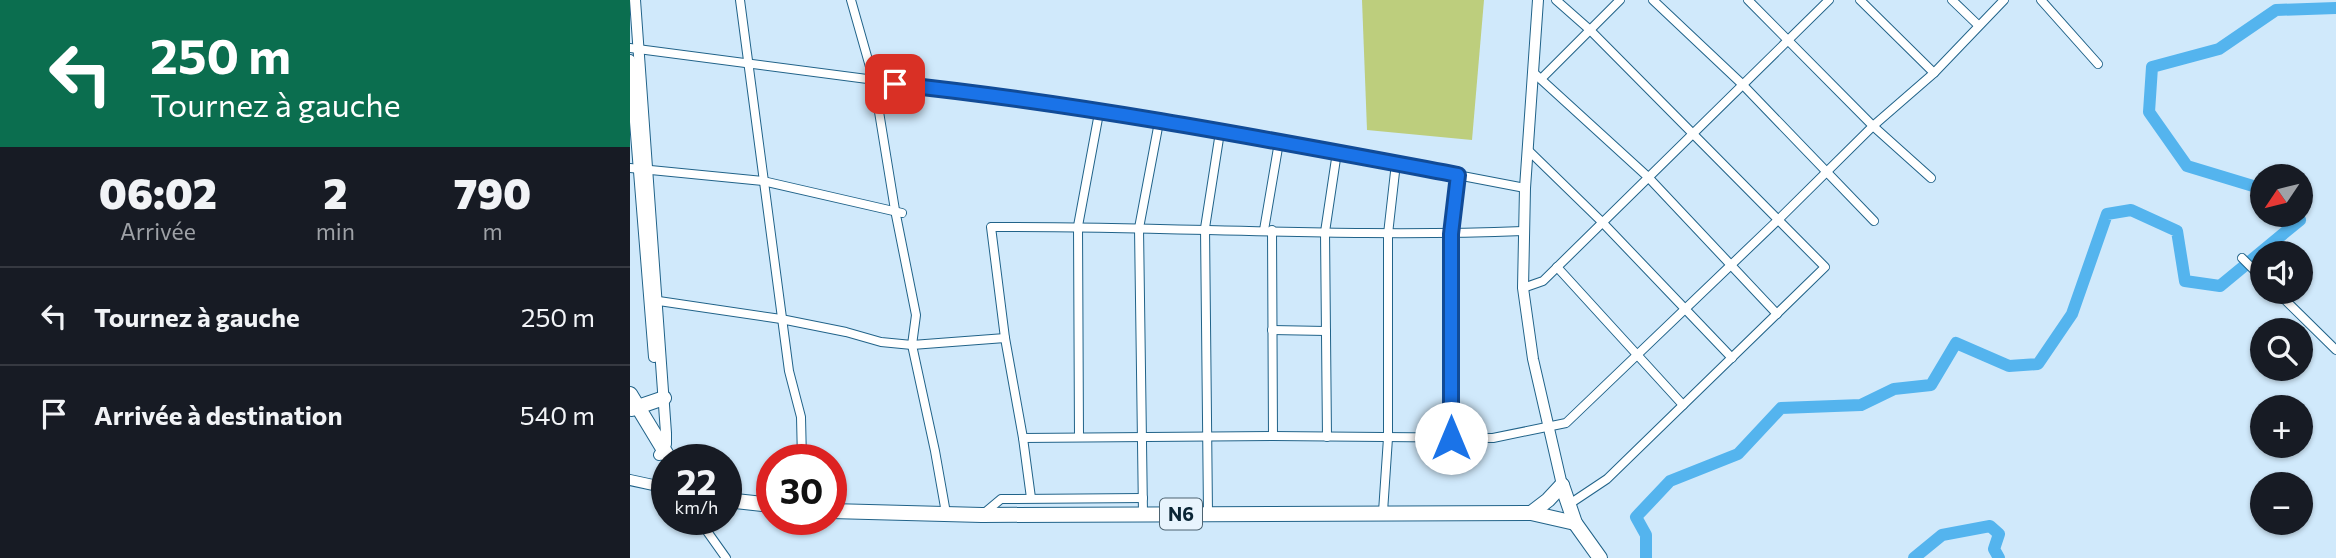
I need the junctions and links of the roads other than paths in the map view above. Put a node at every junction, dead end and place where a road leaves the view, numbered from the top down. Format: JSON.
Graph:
{"nodes":[{"id":1,"x":635,"y":0,"type":"edge"},
{"id":2,"x":740,"y":0,"type":"edge"},
{"id":3,"x":851,"y":0,"type":"edge"},
{"id":4,"x":1538,"y":0,"type":"edge"},
{"id":5,"x":1556,"y":0,"type":"edge"},
{"id":6,"x":1620,"y":0,"type":"edge"},
{"id":7,"x":1653,"y":0,"type":"edge"},
{"id":8,"x":1748,"y":0,"type":"edge"},
{"id":9,"x":1829,"y":0,"type":"edge"},
{"id":10,"x":1860,"y":0,"type":"edge"},
{"id":11,"x":1952,"y":0,"type":"edge"},
{"id":12,"x":2004,"y":0,"type":"edge"},
{"id":13,"x":2041,"y":0,"type":"edge"},
{"id":14,"x":1978,"y":25,"type":"junction"},
{"id":15,"x":1590,"y":30,"type":"junction"},
{"id":16,"x":1790,"y":40,"type":"junction"},
{"id":17,"x":634,"y":49,"type":"edge"},
{"id":18,"x":630,"y":60,"type":"edge"},
{"id":19,"x":2098,"y":64,"type":"dead end"},
{"id":20,"x":748,"y":65,"type":"junction"},
{"id":21,"x":1934,"y":73,"type":"junction"},
{"id":22,"x":1538,"y":76,"type":"junction"},
{"id":23,"x":874,"y":81,"type":"junction"},
{"id":24,"x":1742,"y":84,"type":"junction"},
{"id":25,"x":1099,"y":113,"type":"junction"},
{"id":26,"x":1159,"y":122,"type":"junction"},
{"id":27,"x":1873,"y":126,"type":"junction"},
{"id":28,"x":1220,"y":132,"type":"junction"},
{"id":29,"x":1692,"y":134,"type":"junction"},
{"id":30,"x":1279,"y":142,"type":"junction"},
{"id":31,"x":1528,"y":150,"type":"junction"},
{"id":32,"x":1337,"y":152,"type":"junction"},
{"id":33,"x":1396,"y":163,"type":"junction"},
{"id":34,"x":639,"y":170,"type":"edge"},
{"id":35,"x":1826,"y":170,"type":"junction"},
{"id":36,"x":1458,"y":175,"type":"junction"},
{"id":37,"x":1648,"y":177,"type":"junction"},
{"id":38,"x":1931,"y":178,"type":"dead end"},
{"id":39,"x":763,"y":181,"type":"junction"},
{"id":40,"x":1525,"y":188,"type":"junction"},
{"id":41,"x":898,"y":211,"type":"junction"},
{"id":42,"x":1778,"y":220,"type":"junction"},
{"id":43,"x":1874,"y":221,"type":"dead end"},
{"id":44,"x":1602,"y":222,"type":"junction"},
{"id":45,"x":1078,"y":226,"type":"junction"},
{"id":46,"x":1139,"y":228,"type":"junction"},
{"id":47,"x":1205,"y":228,"type":"junction"},
{"id":48,"x":1268,"y":230,"type":"junction"},
{"id":49,"x":1325,"y":232,"type":"junction"},
{"id":50,"x":1523,"y":232,"type":"junction"},
{"id":51,"x":1388,"y":234,"type":"junction"},
{"id":52,"x":1451,"y":234,"type":"junction"},
{"id":53,"x":2242,"y":258,"type":"dead end"},
{"id":54,"x":1732,"y":264,"type":"junction"},
{"id":55,"x":2250,"y":266,"type":"edge"},
{"id":56,"x":1557,"y":267,"type":"junction"},
{"id":57,"x":1523,"y":288,"type":"junction"},
{"id":58,"x":654,"y":301,"type":"junction"},
{"id":59,"x":2289,"y":304,"type":"edge"},
{"id":60,"x":1686,"y":308,"type":"junction"},
{"id":61,"x":1777,"y":314,"type":"junction"},
{"id":62,"x":781,"y":319,"type":"junction"},
{"id":63,"x":1272,"y":330,"type":"junction"},
{"id":64,"x":1326,"y":331,"type":"junction"},
{"id":65,"x":1005,"y":338,"type":"junction"},
{"id":66,"x":912,"y":345,"type":"junction"},
{"id":67,"x":2336,"y":350,"type":"edge"},
{"id":68,"x":1638,"y":354,"type":"junction"},
{"id":69,"x":1732,"y":358,"type":"junction"},
{"id":70,"x":660,"y":399,"type":"junction"},
{"id":71,"x":632,"y":405,"type":"edge"},
{"id":72,"x":1683,"y":405,"type":"junction"},
{"id":73,"x":1548,"y":427,"type":"junction"},
{"id":74,"x":1079,"y":436,"type":"junction"},
{"id":75,"x":1208,"y":436,"type":"junction"},
{"id":76,"x":1273,"y":436,"type":"junction"},
{"id":77,"x":1143,"y":437,"type":"junction"},
{"id":78,"x":1327,"y":437,"type":"junction"},
{"id":79,"x":1023,"y":438,"type":"junction"},
{"id":80,"x":1388,"y":438,"type":"junction"},
{"id":81,"x":1451,"y":438,"type":"junction"},
{"id":82,"x":657,"y":444,"type":"edge"},
{"id":83,"x":664,"y":444,"type":"edge"},
{"id":84,"x":802,"y":444,"type":"edge"},
{"id":85,"x":630,"y":480,"type":"edge"},
{"id":86,"x":651,"y":485,"type":"edge"},
{"id":87,"x":1562,"y":485,"type":"junction"},
{"id":88,"x":1031,"y":498,"type":"junction"},
{"id":89,"x":1143,"y":498,"type":"junction"},
{"id":90,"x":1568,"y":505,"type":"junction"},
{"id":91,"x":847,"y":511,"type":"edge"},
{"id":92,"x":1383,"y":512,"type":"junction"},
{"id":93,"x":946,"y":513,"type":"junction"},
{"id":94,"x":1531,"y":513,"type":"junction"},
{"id":95,"x":1143,"y":514,"type":"junction"},
{"id":96,"x":1208,"y":514,"type":"junction"},
{"id":97,"x":982,"y":515,"type":"junction"},
{"id":98,"x":1575,"y":523,"type":"junction"},
{"id":99,"x":710,"y":535,"type":"edge"},
{"id":100,"x":1600,"y":557,"type":"edge"},
{"id":101,"x":726,"y":558,"type":"edge"}],
"edges":[{"from":1,"to":17,"type":"main road"},
{"from":2,"to":20,"type":"street"},
{"from":3,"to":23,"type":"street"},
{"from":4,"to":22,"type":"main road"},
{"from":5,"to":15,"type":"street"},
{"from":6,"to":15,"type":"street"},
{"from":7,"to":24,"type":"street"},
{"from":8,"to":16,"type":"street"},
{"from":9,"to":16,"type":"street"},
{"from":10,"to":21,"type":"street"},
{"from":11,"to":14,"type":"street"},
{"from":12,"to":14,"type":"street"},
{"from":13,"to":19,"type":"street"},
{"from":14,"to":21,"type":"street"},
{"from":15,"to":22,"type":"street"},
{"from":15,"to":29,"type":"street"},
{"from":16,"to":24,"type":"street"},
{"from":16,"to":27,"type":"street"},
{"from":17,"to":20,"type":"street"},
{"from":17,"to":34,"type":"main road"},
{"from":18,"to":34,"type":"main road"},
{"from":20,"to":23,"type":"street"},
{"from":20,"to":39,"type":"street"},
{"from":21,"to":27,"type":"street"},
{"from":22,"to":31,"type":"main road"},
{"from":22,"to":37,"type":"street"},
{"from":23,"to":25,"type":"street"},
{"from":23,"to":41,"type":"street"},
{"from":24,"to":29,"type":"street"},
{"from":24,"to":35,"type":"street"},
{"from":25,"to":26,"type":"street"},
{"from":25,"to":45,"type":"street"},
{"from":26,"to":28,"type":"street"},
{"from":26,"to":46,"type":"street"},
{"from":27,"to":35,"type":"street"},
{"from":27,"to":38,"type":"street"},
{"from":28,"to":30,"type":"street"},
{"from":28,"to":47,"type":"street"},
{"from":29,"to":37,"type":"street"},
{"from":29,"to":42,"type":"street"},
{"from":30,"to":32,"type":"street"},
{"from":30,"to":48,"type":"street"},
{"from":31,"to":40,"type":"main road"},
{"from":31,"to":44,"type":"street"},
{"from":32,"to":33,"type":"street"},
{"from":32,"to":49,"type":"street"},
{"from":33,"to":36,"type":"street"},
{"from":33,"to":51,"type":"street"},
{"from":34,"to":39,"type":"street"},
{"from":34,"to":58,"type":"main road"},
{"from":35,"to":42,"type":"street"},
{"from":35,"to":43,"type":"street"},
{"from":36,"to":40,"type":"street"},
{"from":36,"to":52,"type":"street"},
{"from":37,"to":44,"type":"street"},
{"from":37,"to":54,"type":"street"},
{"from":39,"to":41,"type":"street"},
{"from":39,"to":62,"type":"street"},
{"from":40,"to":50,"type":"main road"},
{"from":41,"to":66,"type":"street"},
{"from":42,"to":54,"type":"street"},
{"from":42,"to":61,"type":"street"},
{"from":44,"to":56,"type":"street"},
{"from":44,"to":60,"type":"street"},
{"from":45,"to":46,"type":"street"},
{"from":45,"to":65,"type":"street"},
{"from":45,"to":74,"type":"street"},
{"from":46,"to":47,"type":"street"},
{"from":46,"to":77,"type":"street"},
{"from":47,"to":48,"type":"street"},
{"from":47,"to":75,"type":"street"},
{"from":48,"to":49,"type":"street"},
{"from":48,"to":63,"type":"street"},
{"from":49,"to":51,"type":"street"},
{"from":49,"to":64,"type":"street"},
{"from":50,"to":52,"type":"street"},
{"from":50,"to":57,"type":"main road"},
{"from":51,"to":52,"type":"street"},
{"from":51,"to":80,"type":"street"},
{"from":52,"to":81,"type":"street"},
{"from":53,"to":55,"type":"street"},
{"from":54,"to":60,"type":"street"},
{"from":54,"to":61,"type":"street"},
{"from":56,"to":57,"type":"street"},
{"from":56,"to":68,"type":"street"},
{"from":57,"to":73,"type":"main road"},
{"from":58,"to":62,"type":"street"},
{"from":58,"to":70,"type":"main road"},
{"from":59,"to":67,"type":"street"},
{"from":60,"to":68,"type":"street"},
{"from":60,"to":69,"type":"street"},
{"from":61,"to":69,"type":"street"},
{"from":62,"to":66,"type":"street"},
{"from":62,"to":84,"type":"street"},
{"from":63,"to":64,"type":"street"},
{"from":63,"to":76,"type":"street"},
{"from":64,"to":78,"type":"street"},
{"from":65,"to":66,"type":"street"},
{"from":65,"to":79,"type":"street"},
{"from":66,"to":93,"type":"street"},
{"from":68,"to":72,"type":"street"},
{"from":68,"to":73,"type":"street"},
{"from":69,"to":72,"type":"street"},
{"from":70,"to":71,"type":"highway"},
{"from":70,"to":83,"type":"main road"},
{"from":71,"to":82,"type":"highway"},
{"from":72,"to":90,"type":"street"},
{"from":73,"to":81,"type":"street"},
{"from":73,"to":87,"type":"main road"},
{"from":74,"to":77,"type":"street"},
{"from":74,"to":79,"type":"street"},
{"from":75,"to":76,"type":"street"},
{"from":75,"to":77,"type":"street"},
{"from":75,"to":96,"type":"street"},
{"from":76,"to":78,"type":"street"},
{"from":77,"to":89,"type":"street"},
{"from":78,"to":80,"type":"street"},
{"from":79,"to":88,"type":"street"},
{"from":80,"to":81,"type":"street"},
{"from":80,"to":92,"type":"street"},
{"from":85,"to":86,"type":"main road"},
{"from":87,"to":90,"type":"highway"},
{"from":87,"to":94,"type":"highway"},
{"from":88,"to":89,"type":"street"},
{"from":88,"to":97,"type":"street"},
{"from":89,"to":95,"type":"street"},
{"from":90,"to":98,"type":"highway"},
{"from":91,"to":93,"type":"highway","number":"N6"},
{"from":92,"to":94,"type":"highway","number":"N6"},
{"from":92,"to":96,"type":"highway","number":"N6"},
{"from":93,"to":97,"type":"highway","number":"N6"},
{"from":94,"to":98,"type":"highway","number":"N6"},
{"from":95,"to":96,"type":"highway","number":"N6"},
{"from":95,"to":97,"type":"highway","number":"N6"},
{"from":98,"to":100,"type":"highway"},
{"from":99,"to":101,"type":"street"}]}
